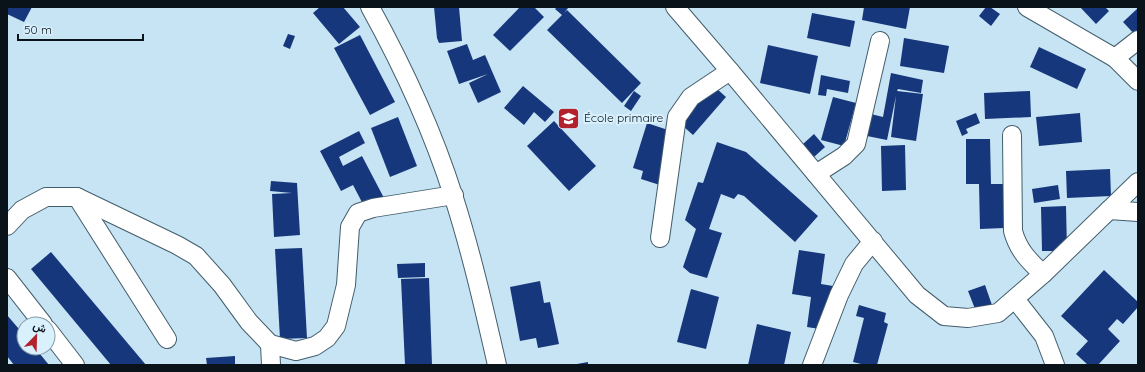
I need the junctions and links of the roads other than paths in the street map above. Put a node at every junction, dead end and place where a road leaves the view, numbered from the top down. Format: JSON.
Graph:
{"nodes":[{"id":1,"x":370,"y":7,"type":"edge"},
{"id":2,"x":675,"y":7,"type":"edge"},
{"id":3,"x":1027,"y":7,"type":"edge"},
{"id":4,"x":1138,"y":40,"type":"edge"},
{"id":5,"x":880,"y":41,"type":"dead end"},
{"id":6,"x":1115,"y":58,"type":"junction"},
{"id":7,"x":730,"y":71,"type":"junction"},
{"id":8,"x":1138,"y":81,"type":"edge"},
{"id":9,"x":1012,"y":134,"type":"dead end"},
{"id":10,"x":816,"y":174,"type":"junction"},
{"id":11,"x":1138,"y":182,"type":"edge"},
{"id":12,"x":454,"y":195,"type":"junction"},
{"id":13,"x":77,"y":197,"type":"junction"},
{"id":14,"x":1109,"y":210,"type":"junction"},
{"id":15,"x":1138,"y":212,"type":"edge"},
{"id":16,"x":7,"y":226,"type":"edge"},
{"id":17,"x":660,"y":238,"type":"dead end"},
{"id":18,"x":873,"y":241,"type":"junction"},
{"id":19,"x":1042,"y":274,"type":"junction"},
{"id":20,"x":7,"y":278,"type":"edge"},
{"id":21,"x":1015,"y":299,"type":"junction"},
{"id":22,"x":37,"y":316,"type":"edge"},
{"id":23,"x":167,"y":339,"type":"dead end"},
{"id":24,"x":56,"y":340,"type":"edge"},
{"id":25,"x":270,"y":344,"type":"junction"},
{"id":26,"x":75,"y":365,"type":"edge"},
{"id":27,"x":271,"y":365,"type":"edge"},
{"id":28,"x":497,"y":365,"type":"edge"},
{"id":29,"x":812,"y":365,"type":"edge"},
{"id":30,"x":1055,"y":365,"type":"edge"}],
"edges":[{"from":1,"to":12,"type":"street"},
{"from":2,"to":7,"type":"street"},
{"from":3,"to":6,"type":"street"},
{"from":4,"to":6,"type":"street"},
{"from":5,"to":10,"type":"street"},
{"from":6,"to":8,"type":"street"},
{"from":7,"to":10,"type":"street"},
{"from":7,"to":17,"type":"street"},
{"from":9,"to":19,"type":"street"},
{"from":10,"to":18,"type":"street"},
{"from":11,"to":14,"type":"street"},
{"from":12,"to":25,"type":"street"},
{"from":12,"to":28,"type":"street"},
{"from":13,"to":16,"type":"street"},
{"from":13,"to":23,"type":"street"},
{"from":13,"to":25,"type":"street"},
{"from":14,"to":15,"type":"street"},
{"from":14,"to":19,"type":"street"},
{"from":18,"to":21,"type":"street"},
{"from":18,"to":29,"type":"street"},
{"from":19,"to":21,"type":"street"},
{"from":20,"to":22,"type":"street"},
{"from":21,"to":30,"type":"street"},
{"from":24,"to":26,"type":"street"},
{"from":25,"to":27,"type":"street"}]}
